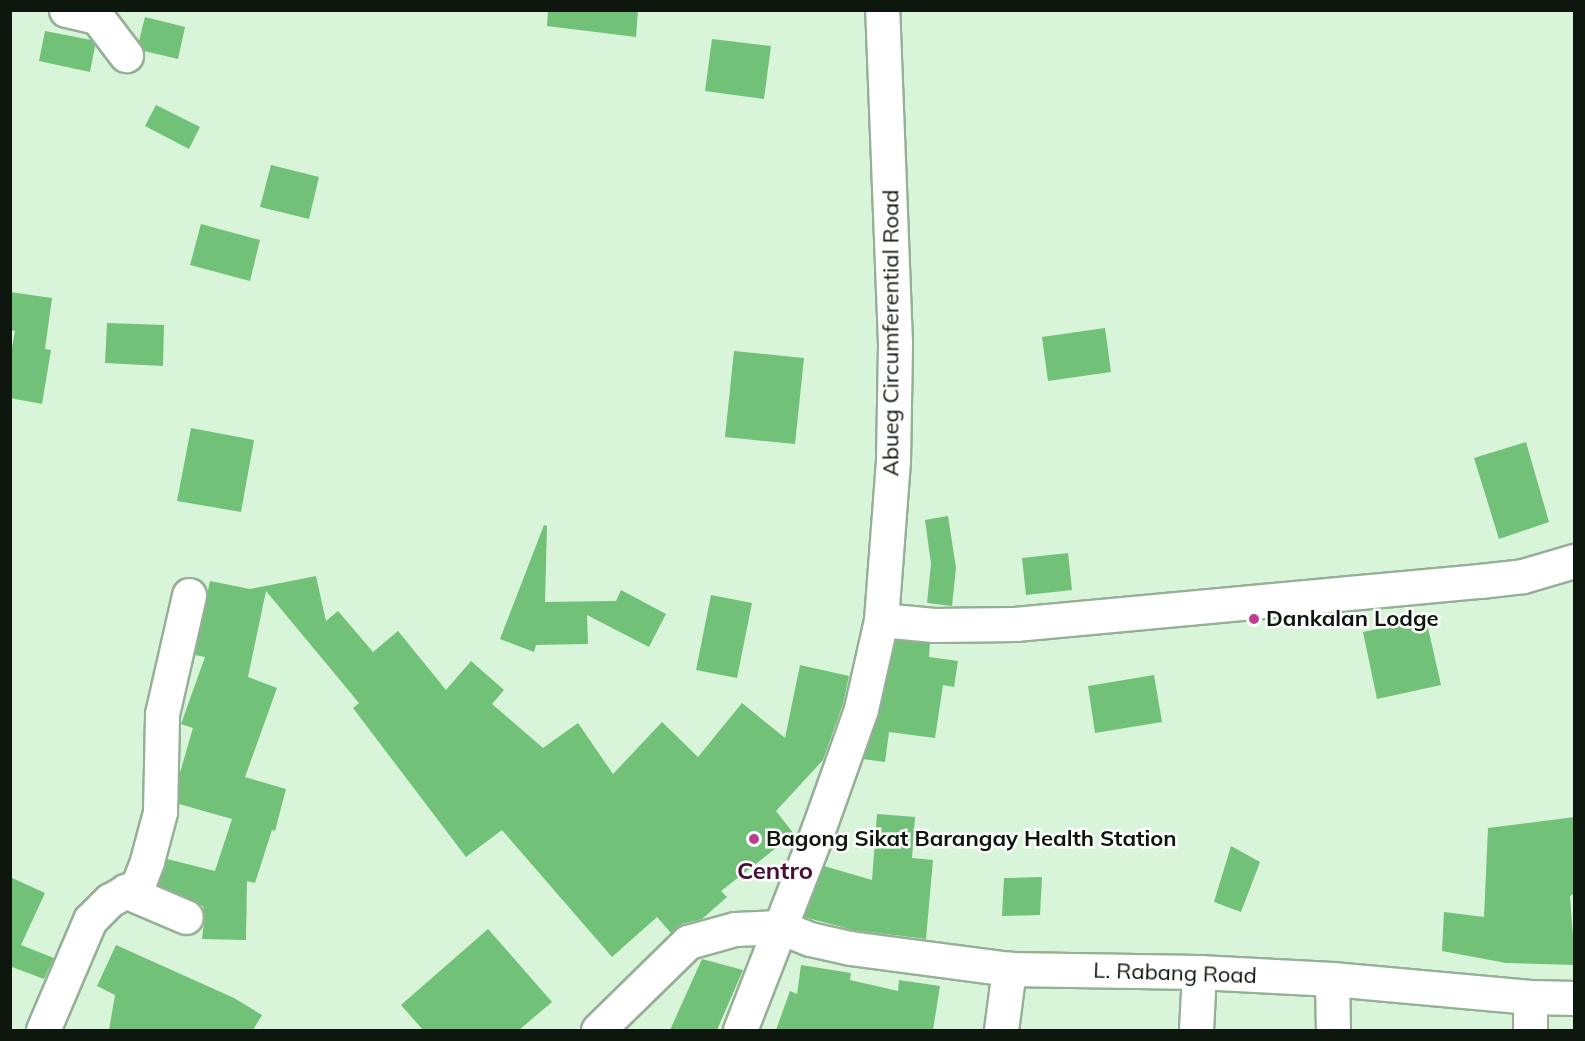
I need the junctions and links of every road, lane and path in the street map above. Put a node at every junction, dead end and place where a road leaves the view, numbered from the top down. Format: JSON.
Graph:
{"nodes":[{"id":1,"x":66,"y":10,"type":"edge"},
{"id":2,"x":882,"y":10,"type":"edge"},
{"id":3,"x":126,"y":55,"type":"dead end"},
{"id":4,"x":1575,"y":561,"type":"edge"},
{"id":5,"x":189,"y":595,"type":"dead end"},
{"id":6,"x":881,"y":620,"type":"junction"},
{"id":7,"x":125,"y":891,"type":"junction"},
{"id":8,"x":186,"y":917,"type":"dead end"},
{"id":9,"x":780,"y":927,"type":"junction"},
{"id":10,"x":1009,"y":969,"type":"junction"},
{"id":11,"x":1199,"y":972,"type":"junction"},
{"id":12,"x":1332,"y":979,"type":"junction"},
{"id":13,"x":1530,"y":997,"type":"junction"},
{"id":14,"x":1575,"y":998,"type":"edge"},
{"id":15,"x":43,"y":1030,"type":"edge"},
{"id":16,"x":598,"y":1030,"type":"edge"},
{"id":17,"x":740,"y":1030,"type":"edge"},
{"id":18,"x":1001,"y":1030,"type":"edge"},
{"id":19,"x":1196,"y":1030,"type":"edge"},
{"id":20,"x":1333,"y":1030,"type":"edge"},
{"id":21,"x":1530,"y":1030,"type":"edge"}],
"edges":[{"from":1,"to":3,"type":"street"},
{"from":2,"to":6,"type":"street","name":"Abueg Circumferential Road"},
{"from":4,"to":6,"type":"street"},
{"from":5,"to":7,"type":"street"},
{"from":6,"to":9,"type":"street","name":"Abueg Circumferential Road"},
{"from":7,"to":8,"type":"street"},
{"from":7,"to":15,"type":"street"},
{"from":9,"to":10,"type":"street","name":"L. Rabang Road"},
{"from":9,"to":16,"type":"street"},
{"from":9,"to":17,"type":"street","name":"Abueg Circumferential Road"},
{"from":10,"to":11,"type":"street","name":"L. Rabang Road"},
{"from":10,"to":18,"type":"street"},
{"from":11,"to":12,"type":"street","name":"L. Rabang Road"},
{"from":11,"to":19,"type":"street"},
{"from":12,"to":13,"type":"street","name":"L. Rabang Road"},
{"from":12,"to":20,"type":"street"},
{"from":13,"to":14,"type":"street","name":"L. Rabang Road"},
{"from":13,"to":21,"type":"street"}]}
